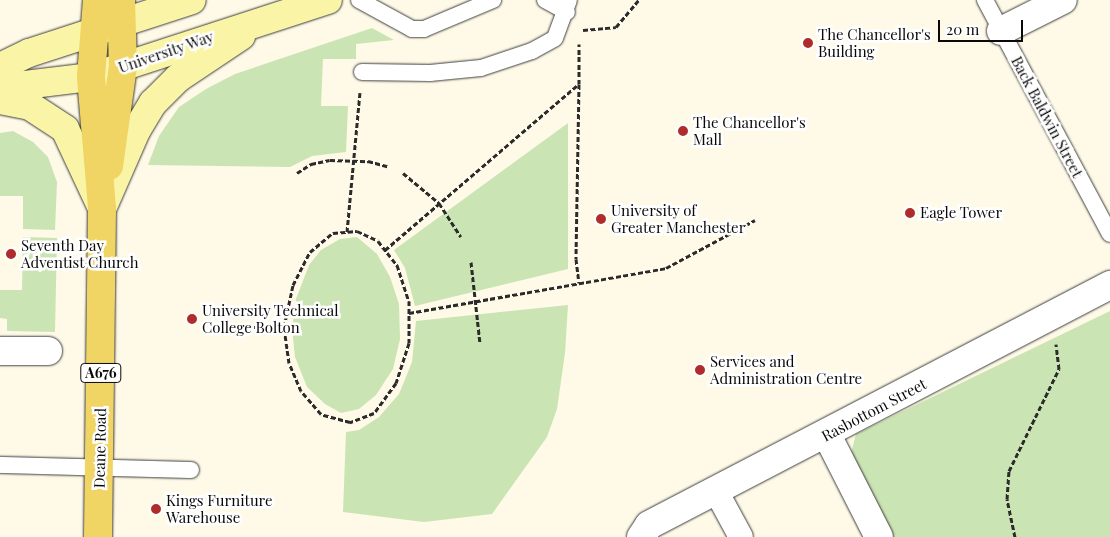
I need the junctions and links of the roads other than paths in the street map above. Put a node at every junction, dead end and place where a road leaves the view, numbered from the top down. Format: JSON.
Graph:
{"nodes":[{"id":1,"x":97,"y":0,"type":"edge"},
{"id":2,"x":328,"y":0,"type":"edge"},
{"id":3,"x":359,"y":0,"type":"edge"},
{"id":4,"x":493,"y":0,"type":"edge"},
{"id":5,"x":545,"y":0,"type":"edge"},
{"id":6,"x":985,"y":0,"type":"edge"},
{"id":7,"x":1062,"y":0,"type":"edge"},
{"id":8,"x":186,"y":1,"type":"edge"},
{"id":9,"x":568,"y":6,"type":"edge"},
{"id":10,"x":123,"y":12,"type":"edge"},
{"id":11,"x":267,"y":18,"type":"junction"},
{"id":12,"x":1001,"y":31,"type":"junction"},
{"id":13,"x":92,"y":35,"type":"junction"},
{"id":14,"x":0,"y":67,"type":"edge"},
{"id":15,"x":123,"y":67,"type":"junction"},
{"id":16,"x":362,"y":72,"type":"road end"},
{"id":17,"x":91,"y":77,"type":"junction"},
{"id":18,"x":0,"y":88,"type":"edge"},
{"id":19,"x":0,"y":100,"type":"edge"},
{"id":20,"x":102,"y":209,"type":"junction"},
{"id":21,"x":1110,"y":234,"type":"edge"},
{"id":22,"x":1110,"y":285,"type":"edge"},
{"id":23,"x":0,"y":351,"type":"edge"},
{"id":24,"x":48,"y":351,"type":"dead end"},
{"id":25,"x":827,"y":435,"type":"junction"},
{"id":26,"x":0,"y":465,"type":"edge"},
{"id":27,"x":100,"y":466,"type":"junction"},
{"id":28,"x":191,"y":470,"type":"dead end"},
{"id":29,"x":716,"y":491,"type":"junction"},
{"id":30,"x":98,"y":537,"type":"edge"},
{"id":31,"x":641,"y":537,"type":"edge"},
{"id":32,"x":741,"y":537,"type":"edge"},
{"id":33,"x":878,"y":537,"type":"edge"}],
"edges":[{"from":1,"to":13,"type":"main road","name":"Deane Road","number":"A676"},
{"from":2,"to":11,"type":"main road","name":"University Way"},
{"from":3,"to":4,"type":"lane"},
{"from":5,"to":9,"type":"lane"},
{"from":6,"to":12,"type":"lane","name":"Back Baldwin Street"},
{"from":7,"to":12,"type":"street"},
{"from":8,"to":10,"type":"main road"},
{"from":9,"to":16,"type":"lane"},
{"from":10,"to":13,"type":"main road"},
{"from":10,"to":15,"type":"main road","name":"Deane Road","number":"A676"},
{"from":11,"to":15,"type":"main road","name":"University Way"},
{"from":11,"to":20,"type":"main road"},
{"from":12,"to":21,"type":"lane","name":"Back Baldwin Street"},
{"from":13,"to":14,"type":"main road"},
{"from":13,"to":17,"type":"main road","name":"Deane Road","number":"A676"},
{"from":15,"to":17,"type":"main road","name":"University Way"},
{"from":15,"to":20,"type":"main road","name":"Deane Road","number":"A676"},
{"from":17,"to":18,"type":"main road","name":"University Way"},
{"from":17,"to":20,"type":"main road","name":"Deane Road","number":"A676"},
{"from":19,"to":20,"type":"main road"},
{"from":20,"to":27,"type":"main road","name":"Deane Road","number":"A676"},
{"from":22,"to":25,"type":"street","name":"Rasbottom Street"},
{"from":23,"to":24,"type":"street"},
{"from":25,"to":29,"type":"street","name":"Rasbottom Street"},
{"from":25,"to":33,"type":"street"},
{"from":26,"to":27,"type":"lane"},
{"from":27,"to":28,"type":"lane"},
{"from":27,"to":30,"type":"main road","name":"Deane Road","number":"A676"},
{"from":29,"to":31,"type":"street","name":"Rasbottom Street"},
{"from":29,"to":32,"type":"street"}]}
